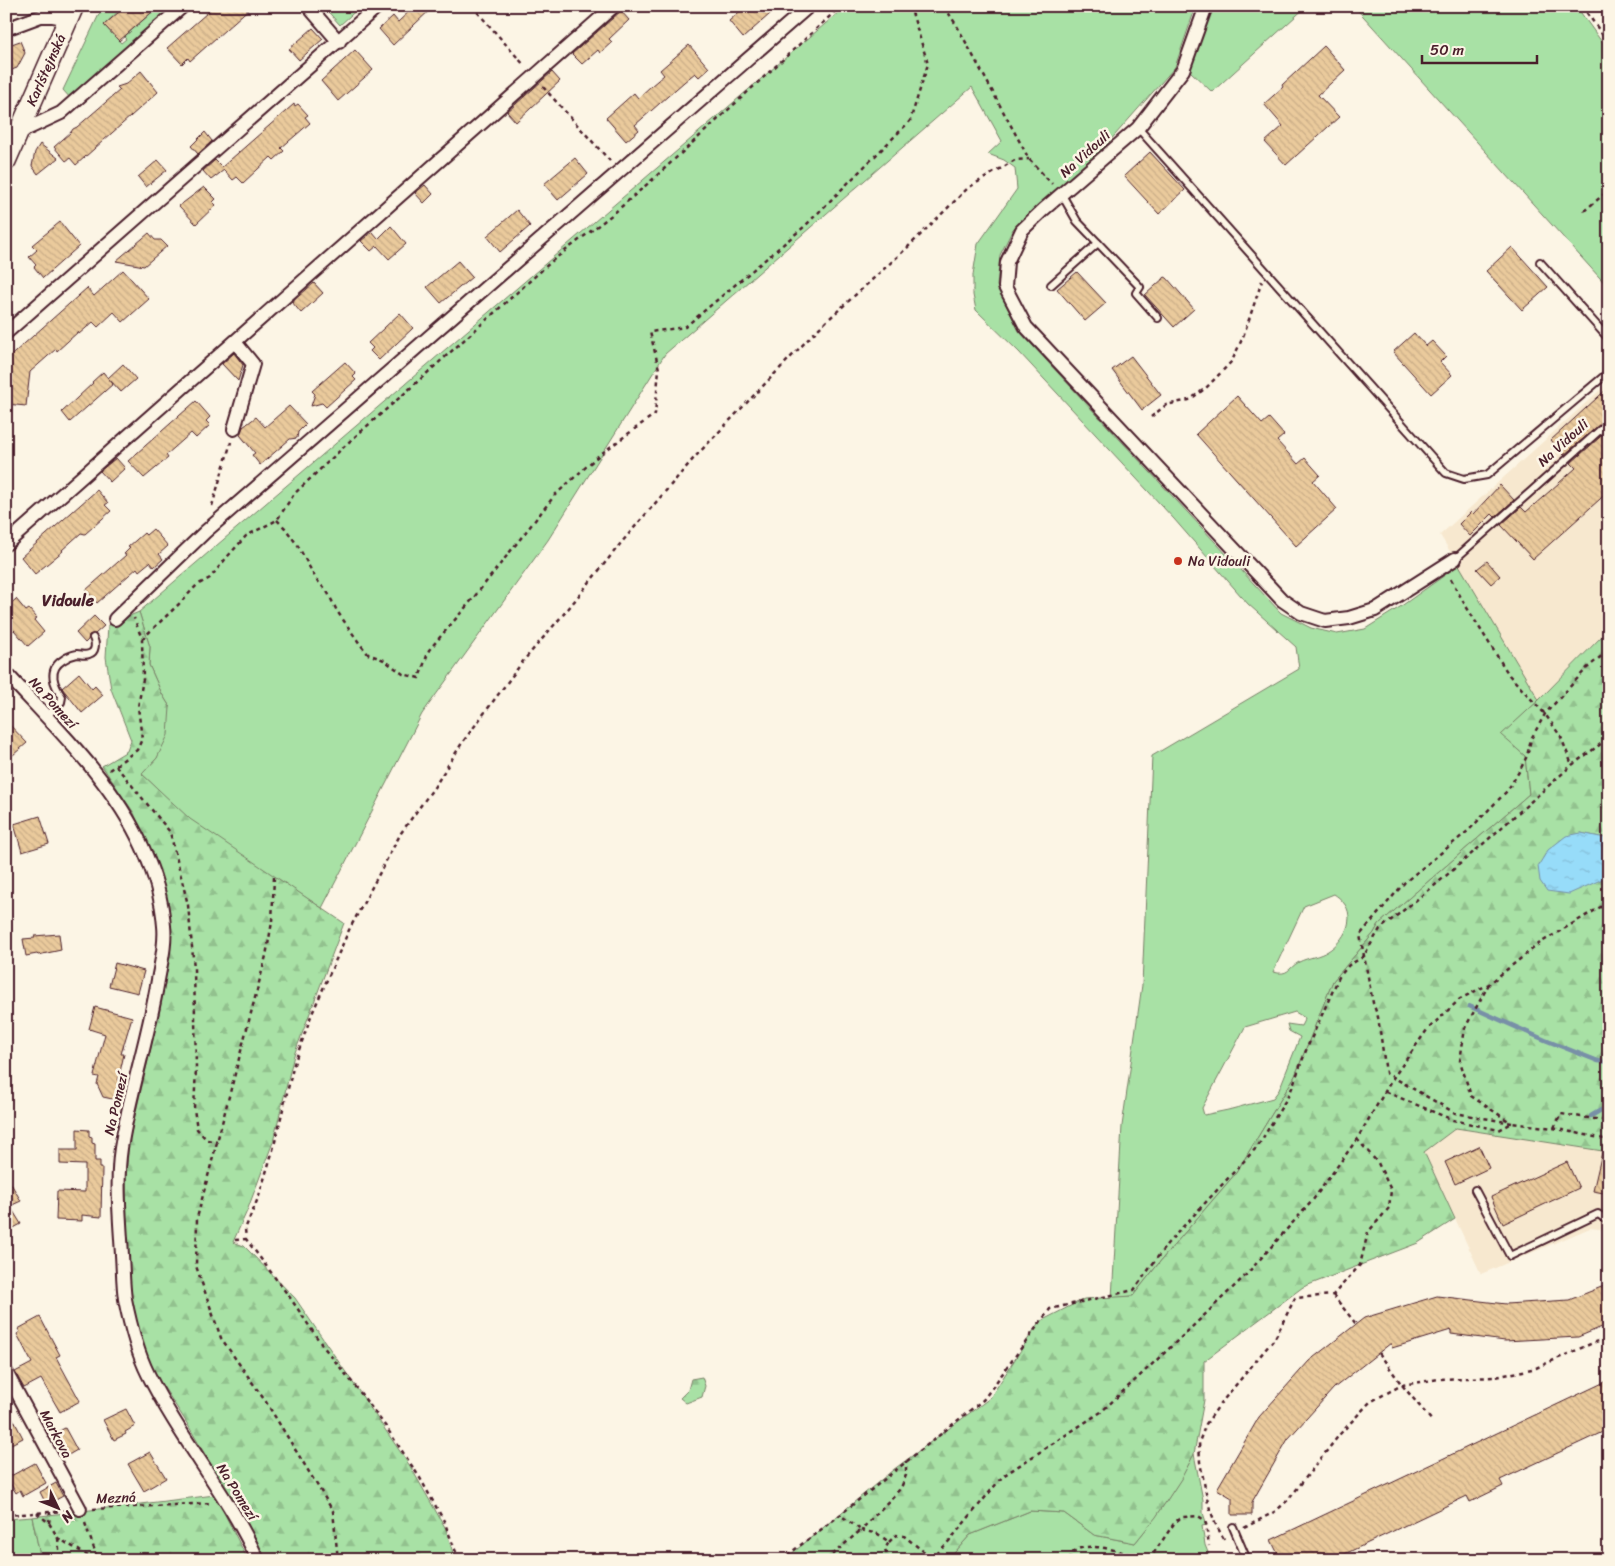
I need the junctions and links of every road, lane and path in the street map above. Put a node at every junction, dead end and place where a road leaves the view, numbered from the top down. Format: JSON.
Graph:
{"nodes":[{"id":1,"x":183,"y":6,"type":"edge"},
{"id":2,"x":308,"y":6,"type":"edge"},
{"id":3,"x":378,"y":6,"type":"edge"},
{"id":4,"x":472,"y":6,"type":"edge"},
{"id":5,"x":614,"y":6,"type":"edge"},
{"id":6,"x":809,"y":6,"type":"edge"},
{"id":7,"x":841,"y":6,"type":"edge"},
{"id":8,"x":910,"y":6,"type":"edge"},
{"id":9,"x":944,"y":6,"type":"edge"},
{"id":10,"x":1206,"y":6,"type":"edge"},
{"id":11,"x":1582,"y":6,"type":"edge"},
{"id":12,"x":71,"y":12,"type":"edge"},
{"id":13,"x":6,"y":29,"type":"edge"},
{"id":14,"x":339,"y":42,"type":"junction"},
{"id":15,"x":1609,"y":44,"type":"edge"},
{"id":16,"x":534,"y":77,"type":"junction"},
{"id":17,"x":1138,"y":128,"type":"junction"},
{"id":18,"x":18,"y":133,"type":"junction"},
{"id":19,"x":1029,"y":159,"type":"junction"},
{"id":20,"x":6,"y":161,"type":"edge"},
{"id":21,"x":619,"y":171,"type":"junction"},
{"id":22,"x":1609,"y":190,"type":"edge"},
{"id":23,"x":1062,"y":194,"type":"junction"},
{"id":24,"x":1584,"y":211,"type":"dead end"},
{"id":25,"x":1098,"y":242,"type":"junction"},
{"id":26,"x":1540,"y":262,"type":"dead end"},
{"id":27,"x":1266,"y":270,"type":"junction"},
{"id":28,"x":1051,"y":284,"type":"dead end"},
{"id":29,"x":1158,"y":318,"type":"dead end"},
{"id":30,"x":6,"y":333,"type":"edge"},
{"id":31,"x":1609,"y":338,"type":"edge"},
{"id":32,"x":235,"y":342,"type":"junction"},
{"id":33,"x":1609,"y":372,"type":"edge"},
{"id":34,"x":1151,"y":417,"type":"dead end"},
{"id":35,"x":1609,"y":422,"type":"edge"},
{"id":36,"x":234,"y":429,"type":"joint"},
{"id":37,"x":277,"y":520,"type":"junction"},
{"id":38,"x":205,"y":532,"type":"junction"},
{"id":39,"x":6,"y":544,"type":"edge"},
{"id":40,"x":1456,"y":559,"type":"joint"},
{"id":41,"x":1444,"y":568,"type":"junction"},
{"id":42,"x":130,"y":605,"type":"junction"},
{"id":43,"x":115,"y":619,"type":"dead end"},
{"id":44,"x":93,"y":638,"type":"dead end"},
{"id":45,"x":142,"y":639,"type":"junction"},
{"id":46,"x":1609,"y":650,"type":"edge"},
{"id":47,"x":6,"y":674,"type":"edge"},
{"id":48,"x":1545,"y":714,"type":"junction"},
{"id":49,"x":46,"y":717,"type":"junction"},
{"id":50,"x":1609,"y":738,"type":"edge"},
{"id":51,"x":1572,"y":765,"type":"junction"},
{"id":52,"x":116,"y":766,"type":"junction"},
{"id":53,"x":99,"y":778,"type":"junction"},
{"id":54,"x":274,"y":877,"type":"dead end"},
{"id":55,"x":1609,"y":902,"type":"edge"},
{"id":56,"x":1363,"y":957,"type":"junction"},
{"id":57,"x":1489,"y":984,"type":"junction"},
{"id":58,"x":1393,"y":1078,"type":"junction"},
{"id":59,"x":1386,"y":1092,"type":"junction"},
{"id":60,"x":1609,"y":1121,"type":"edge"},
{"id":61,"x":1512,"y":1123,"type":"junction"},
{"id":62,"x":1554,"y":1128,"type":"junction"},
{"id":63,"x":1357,"y":1138,"type":"junction"},
{"id":64,"x":1609,"y":1140,"type":"edge"},
{"id":65,"x":217,"y":1142,"type":"junction"},
{"id":66,"x":1475,"y":1190,"type":"dead end"},
{"id":67,"x":1609,"y":1221,"type":"edge"},
{"id":68,"x":246,"y":1239,"type":"junction"},
{"id":69,"x":235,"y":1240,"type":"dead end"},
{"id":70,"x":1333,"y":1295,"type":"junction"},
{"id":71,"x":1356,"y":1324,"type":"dead end"},
{"id":72,"x":1609,"y":1338,"type":"edge"},
{"id":73,"x":1379,"y":1353,"type":"dead end"},
{"id":74,"x":6,"y":1372,"type":"edge"},
{"id":75,"x":1402,"y":1385,"type":"junction"},
{"id":76,"x":1434,"y":1422,"type":"dead end"},
{"id":77,"x":906,"y":1461,"type":"junction"},
{"id":78,"x":227,"y":1503,"type":"junction"},
{"id":79,"x":80,"y":1509,"type":"junction"},
{"id":80,"x":36,"y":1512,"type":"junction"},
{"id":81,"x":50,"y":1512,"type":"junction"},
{"id":82,"x":6,"y":1514,"type":"edge"},
{"id":83,"x":840,"y":1515,"type":"junction"},
{"id":84,"x":49,"y":1522,"type":"junction"},
{"id":85,"x":1233,"y":1527,"type":"dead end"},
{"id":86,"x":1242,"y":1529,"type":"dead end"},
{"id":87,"x":861,"y":1530,"type":"junction"},
{"id":88,"x":58,"y":1538,"type":"junction"},
{"id":89,"x":1224,"y":1539,"type":"dead end"},
{"id":90,"x":889,"y":1542,"type":"junction"},
{"id":91,"x":1209,"y":1546,"type":"dead end"},
{"id":92,"x":932,"y":1559,"type":"edge"},
{"id":93,"x":60,"y":1560,"type":"edge"},
{"id":94,"x":96,"y":1560,"type":"edge"},
{"id":95,"x":258,"y":1560,"type":"edge"},
{"id":96,"x":338,"y":1560,"type":"edge"},
{"id":97,"x":459,"y":1560,"type":"edge"},
{"id":98,"x":781,"y":1560,"type":"edge"},
{"id":99,"x":826,"y":1560,"type":"edge"},
{"id":100,"x":891,"y":1560,"type":"edge"},
{"id":101,"x":1069,"y":1560,"type":"edge"},
{"id":102,"x":1143,"y":1560,"type":"edge"},
{"id":103,"x":1148,"y":1560,"type":"edge"},
{"id":104,"x":1247,"y":1560,"type":"edge"}],
"edges":[{"from":1,"to":18,"type":"street"},
{"from":2,"to":14,"type":"street"},
{"from":3,"to":14,"type":"street"},
{"from":4,"to":16,"type":"path"},
{"from":5,"to":16,"type":"street"},
{"from":6,"to":21,"type":"street"},
{"from":7,"to":37,"type":"path"},
{"from":8,"to":37,"type":"path"},
{"from":9,"to":19,"type":"path"},
{"from":10,"to":17,"type":"street","name":"Na Vidouli"},
{"from":11,"to":15,"type":"path"},
{"from":12,"to":13,"type":"street"},
{"from":12,"to":18,"type":"street","name":"Karlštejnská"},
{"from":14,"to":30,"type":"street"},
{"from":16,"to":21,"type":"path"},
{"from":16,"to":32,"type":"street"},
{"from":17,"to":23,"type":"street","name":"Na Vidouli"},
{"from":17,"to":27,"type":"lane"},
{"from":18,"to":20,"type":"street","name":"Karlštejnská"},
{"from":19,"to":23,"type":"path"},
{"from":19,"to":68,"type":"path"},
{"from":21,"to":38,"type":"street"},
{"from":22,"to":24,"type":"path"},
{"from":23,"to":25,"type":"lane"},
{"from":23,"to":41,"type":"street","name":"Na Vidouli"},
{"from":25,"to":28,"type":"lane"},
{"from":25,"to":29,"type":"lane"},
{"from":26,"to":31,"type":"lane"},
{"from":27,"to":33,"type":"lane"},
{"from":27,"to":34,"type":"path"},
{"from":32,"to":36,"type":"street"},
{"from":32,"to":39,"type":"street"},
{"from":35,"to":40,"type":"lane","name":"Na Vidouli"},
{"from":36,"to":38,"type":"path"},
{"from":37,"to":45,"type":"path"},
{"from":38,"to":42,"type":"street"},
{"from":40,"to":41,"type":"street","name":"Na Vidouli"},
{"from":41,"to":48,"type":"path"},
{"from":42,"to":43,"type":"street"},
{"from":42,"to":45,"type":"path"},
{"from":44,"to":49,"type":"lane"},
{"from":45,"to":52,"type":"path"},
{"from":46,"to":48,"type":"path"},
{"from":47,"to":49,"type":"street","name":"Na Pomezí"},
{"from":48,"to":51,"type":"path"},
{"from":48,"to":56,"type":"path"},
{"from":49,"to":53,"type":"street","name":"Na Pomezí"},
{"from":50,"to":51,"type":"path"},
{"from":51,"to":56,"type":"path"},
{"from":52,"to":53,"type":"path"},
{"from":52,"to":65,"type":"path"},
{"from":53,"to":78,"type":"street","name":"Na Pomezí"},
{"from":54,"to":65,"type":"path"},
{"from":55,"to":57,"type":"path"},
{"from":56,"to":58,"type":"path"},
{"from":56,"to":77,"type":"path"},
{"from":57,"to":58,"type":"path"},
{"from":57,"to":61,"type":"path"},
{"from":58,"to":59,"type":"path"},
{"from":58,"to":61,"type":"path"},
{"from":59,"to":61,"type":"path"},
{"from":59,"to":63,"type":"path"},
{"from":60,"to":62,"type":"path"},
{"from":61,"to":62,"type":"path"},
{"from":62,"to":64,"type":"path"},
{"from":63,"to":70,"type":"path"},
{"from":63,"to":92,"type":"path"},
{"from":65,"to":96,"type":"path"},
{"from":66,"to":67,"type":"lane"},
{"from":68,"to":69,"type":"path"},
{"from":68,"to":97,"type":"path"},
{"from":70,"to":71,"type":"path"},
{"from":70,"to":89,"type":"path"},
{"from":72,"to":75,"type":"path"},
{"from":73,"to":75,"type":"path"},
{"from":74,"to":79,"type":"street","name":"Markova"},
{"from":75,"to":76,"type":"path"},
{"from":75,"to":86,"type":"path"},
{"from":77,"to":83,"type":"path"},
{"from":77,"to":87,"type":"path"},
{"from":78,"to":79,"type":"path","name":"Mezná"},
{"from":78,"to":95,"type":"street","name":"Na Pomezí"},
{"from":79,"to":81,"type":"path","name":"Mezná"},
{"from":79,"to":94,"type":"path"},
{"from":80,"to":81,"type":"path","name":"Mezná"},
{"from":80,"to":82,"type":"path","name":"Mezná"},
{"from":80,"to":84,"type":"path"},
{"from":81,"to":84,"type":"path"},
{"from":83,"to":87,"type":"path"},
{"from":83,"to":98,"type":"path"},
{"from":84,"to":88,"type":"path"},
{"from":85,"to":104,"type":"lane"},
{"from":87,"to":90,"type":"path"},
{"from":87,"to":99,"type":"path"},
{"from":88,"to":93,"type":"path"},
{"from":88,"to":94,"type":"path"},
{"from":90,"to":92,"type":"path"},
{"from":90,"to":100,"type":"path"},
{"from":91,"to":103,"type":"path"},
{"from":101,"to":102,"type":"path"}]}
